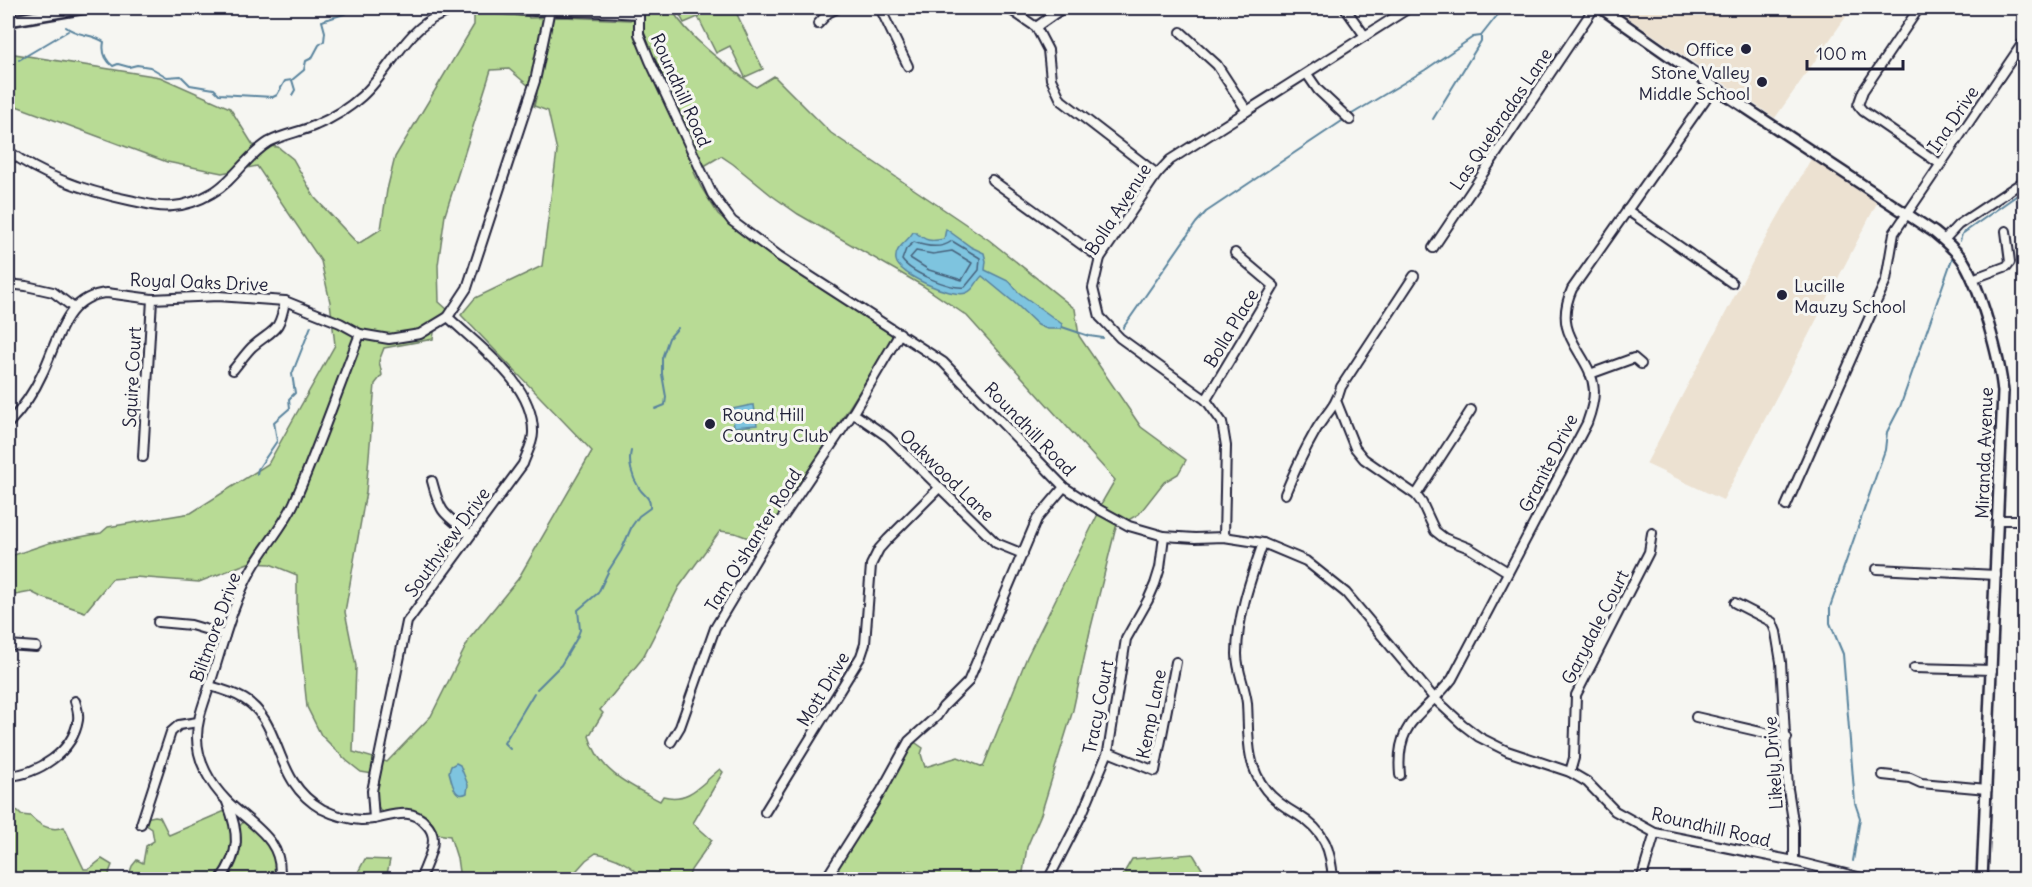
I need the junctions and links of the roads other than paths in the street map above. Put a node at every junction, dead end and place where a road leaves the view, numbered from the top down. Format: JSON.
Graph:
{"nodes":[{"id":1,"x":85,"y":8,"type":"edge"},
{"id":2,"x":838,"y":8,"type":"edge"},
{"id":3,"x":880,"y":8,"type":"edge"},
{"id":4,"x":1008,"y":8,"type":"edge"},
{"id":5,"x":1063,"y":8,"type":"edge"},
{"id":6,"x":1345,"y":8,"type":"edge"},
{"id":7,"x":1408,"y":8,"type":"edge"},
{"id":8,"x":1594,"y":8,"type":"edge"},
{"id":9,"x":1601,"y":8,"type":"edge"},
{"id":10,"x":1919,"y":8,"type":"edge"},
{"id":11,"x":550,"y":9,"type":"edge"},
{"id":12,"x":639,"y":11,"type":"edge"},
{"id":13,"x":9,"y":21,"type":"edge"},
{"id":14,"x":818,"y":24,"type":"dead end"},
{"id":15,"x":1036,"y":27,"type":"junction"},
{"id":16,"x":1181,"y":32,"type":"dead end"},
{"id":17,"x":1365,"y":36,"type":"junction"},
{"id":18,"x":2025,"y":41,"type":"edge"},
{"id":19,"x":908,"y":66,"type":"dead end"},
{"id":20,"x":1307,"y":74,"type":"junction"},
{"id":21,"x":1714,"y":87,"type":"junction"},
{"id":22,"x":1247,"y":111,"type":"junction"},
{"id":23,"x":1350,"y":120,"type":"dead end"},
{"id":24,"x":8,"y":151,"type":"edge"},
{"id":25,"x":1940,"y":164,"type":"junction"},
{"id":26,"x":1156,"y":174,"type":"junction"},
{"id":27,"x":992,"y":180,"type":"dead end"},
{"id":28,"x":2025,"y":181,"type":"edge"},
{"id":29,"x":1627,"y":210,"type":"junction"},
{"id":30,"x":1906,"y":214,"type":"junction"},
{"id":31,"x":2006,"y":231,"type":"dead end"},
{"id":32,"x":1944,"y":240,"type":"junction"},
{"id":33,"x":1433,"y":248,"type":"dead end"},
{"id":34,"x":1235,"y":252,"type":"dead end"},
{"id":35,"x":1100,"y":258,"type":"junction"},
{"id":36,"x":1414,"y":276,"type":"dead end"},
{"id":37,"x":1972,"y":279,"type":"junction"},
{"id":38,"x":1732,"y":283,"type":"dead end"},
{"id":39,"x":8,"y":284,"type":"edge"},
{"id":40,"x":152,"y":299,"type":"junction"},
{"id":41,"x":285,"y":301,"type":"junction"},
{"id":42,"x":74,"y":308,"type":"junction"},
{"id":43,"x":448,"y":317,"type":"junction"},
{"id":44,"x":360,"y":333,"type":"junction"},
{"id":45,"x":900,"y":333,"type":"junction"},
{"id":46,"x":1641,"y":364,"type":"dead end"},
{"id":47,"x":233,"y":370,"type":"dead end"},
{"id":48,"x":1590,"y":374,"type":"junction"},
{"id":49,"x":1206,"y":400,"type":"junction"},
{"id":50,"x":1338,"y":403,"type":"junction"},
{"id":51,"x":1472,"y":410,"type":"dead end"},
{"id":52,"x":853,"y":413,"type":"junction"},
{"id":53,"x":8,"y":424,"type":"edge"},
{"id":54,"x":142,"y":457,"type":"dead end"},
{"id":55,"x":432,"y":480,"type":"dead end"},
{"id":56,"x":1064,"y":487,"type":"junction"},
{"id":57,"x":939,"y":488,"type":"junction"},
{"id":58,"x":1285,"y":494,"type":"dead end"},
{"id":59,"x":1416,"y":495,"type":"junction"},
{"id":60,"x":1786,"y":506,"type":"dead end"},
{"id":61,"x":1998,"y":519,"type":"junction"},
{"id":62,"x":2025,"y":520,"type":"edge"},
{"id":63,"x":1652,"y":533,"type":"dead end"},
{"id":64,"x":471,"y":534,"type":"junction"},
{"id":65,"x":1164,"y":536,"type":"junction"},
{"id":66,"x":1224,"y":537,"type":"junction"},
{"id":67,"x":1263,"y":543,"type":"junction"},
{"id":68,"x":1023,"y":554,"type":"junction"},
{"id":69,"x":1877,"y":569,"type":"dead end"},
{"id":70,"x":1508,"y":572,"type":"junction"},
{"id":71,"x":1996,"y":575,"type":"junction"},
{"id":72,"x":1735,"y":603,"type":"dead end"},
{"id":73,"x":158,"y":622,"type":"dead end"},
{"id":74,"x":225,"y":635,"type":"junction"},
{"id":75,"x":8,"y":645,"type":"edge"},
{"id":76,"x":36,"y":646,"type":"dead end"},
{"id":77,"x":1176,"y":662,"type":"dead end"},
{"id":78,"x":1914,"y":668,"type":"dead end"},
{"id":79,"x":1992,"y":670,"type":"junction"},
{"id":80,"x":210,"y":686,"type":"junction"},
{"id":81,"x":1434,"y":698,"type":"junction"},
{"id":82,"x":75,"y":701,"type":"dead end"},
{"id":83,"x":1696,"y":717,"type":"dead end"},
{"id":84,"x":198,"y":722,"type":"junction"},
{"id":85,"x":1786,"y":738,"type":"junction"},
{"id":86,"x":671,"y":742,"type":"dead end"},
{"id":87,"x":1108,"y":752,"type":"junction"},
{"id":88,"x":1570,"y":772,"type":"junction"},
{"id":89,"x":1400,"y":775,"type":"dead end"},
{"id":90,"x":1884,"y":775,"type":"dead end"},
{"id":91,"x":8,"y":776,"type":"edge"},
{"id":92,"x":1987,"y":789,"type":"junction"},
{"id":93,"x":227,"y":801,"type":"junction"},
{"id":94,"x":765,"y":812,"type":"dead end"},
{"id":95,"x":374,"y":819,"type":"junction"},
{"id":96,"x":141,"y":824,"type":"dead end"},
{"id":97,"x":1655,"y":833,"type":"junction"},
{"id":98,"x":1794,"y":861,"type":"junction"},
{"id":99,"x":220,"y":879,"type":"edge"},
{"id":100,"x":279,"y":879,"type":"edge"},
{"id":101,"x":420,"y":879,"type":"edge"},
{"id":102,"x":825,"y":879,"type":"edge"},
{"id":103,"x":1048,"y":879,"type":"edge"},
{"id":104,"x":1333,"y":879,"type":"edge"},
{"id":105,"x":1641,"y":879,"type":"edge"},
{"id":106,"x":1870,"y":879,"type":"edge"},
{"id":107,"x":1982,"y":879,"type":"edge"}],
"edges":[{"from":1,"to":13,"type":"street"},
{"from":2,"to":14,"type":"street"},
{"from":3,"to":19,"type":"street"},
{"from":4,"to":15,"type":"street"},
{"from":5,"to":15,"type":"street"},
{"from":6,"to":17,"type":"street"},
{"from":7,"to":17,"type":"street","name":"Bolla Avenue"},
{"from":8,"to":33,"type":"street","name":"Las Quebradas Lane"},
{"from":9,"to":21,"type":"street","name":"Miranda Avenue"},
{"from":10,"to":25,"type":"street"},
{"from":11,"to":12,"type":"street"},
{"from":11,"to":24,"type":"street"},
{"from":11,"to":43,"type":"street","name":"Royal Oaks Drive"},
{"from":12,"to":45,"type":"street","name":"Roundhill Road"},
{"from":15,"to":26,"type":"street"},
{"from":16,"to":22,"type":"street"},
{"from":17,"to":20,"type":"street","name":"Bolla Avenue"},
{"from":18,"to":25,"type":"street","name":"Ina Drive"},
{"from":20,"to":22,"type":"street","name":"Bolla Avenue"},
{"from":20,"to":23,"type":"street"},
{"from":21,"to":29,"type":"street","name":"Granite Drive"},
{"from":21,"to":30,"type":"street","name":"Miranda Avenue"},
{"from":22,"to":26,"type":"street","name":"Bolla Avenue"},
{"from":25,"to":30,"type":"street","name":"Ina Drive"},
{"from":26,"to":35,"type":"street","name":"Bolla Avenue"},
{"from":27,"to":35,"type":"street"},
{"from":28,"to":32,"type":"street"},
{"from":29,"to":38,"type":"street"},
{"from":29,"to":48,"type":"street","name":"Granite Drive"},
{"from":30,"to":32,"type":"street","name":"Miranda Avenue"},
{"from":30,"to":60,"type":"street","name":"Ina Drive"},
{"from":31,"to":37,"type":"street"},
{"from":32,"to":37,"type":"street","name":"Miranda Avenue"},
{"from":34,"to":49,"type":"street","name":"Bolla Place"},
{"from":35,"to":49,"type":"street","name":"Bolla Avenue"},
{"from":36,"to":50,"type":"street"},
{"from":37,"to":61,"type":"street","name":"Miranda Avenue"},
{"from":39,"to":42,"type":"street"},
{"from":40,"to":41,"type":"street","name":"Royal Oaks Drive"},
{"from":40,"to":42,"type":"street","name":"Royal Oaks Drive"},
{"from":40,"to":54,"type":"street","name":"Squire Court"},
{"from":41,"to":44,"type":"street","name":"Royal Oaks Drive"},
{"from":41,"to":47,"type":"street"},
{"from":42,"to":53,"type":"street"},
{"from":43,"to":44,"type":"street","name":"Royal Oaks Drive"},
{"from":43,"to":64,"type":"street","name":"Southview Drive"},
{"from":44,"to":74,"type":"street","name":"Biltmore Drive"},
{"from":45,"to":52,"type":"street","name":"Tam O'shanter Road"},
{"from":45,"to":56,"type":"street","name":"Roundhill Road"},
{"from":46,"to":48,"type":"street"},
{"from":48,"to":70,"type":"street","name":"Granite Drive"},
{"from":49,"to":66,"type":"street","name":"Bolla Avenue"},
{"from":50,"to":58,"type":"street"},
{"from":50,"to":59,"type":"street"},
{"from":51,"to":59,"type":"street"},
{"from":52,"to":57,"type":"street","name":"Oakwood Lane"},
{"from":52,"to":86,"type":"street","name":"Tam O'shanter Road"},
{"from":55,"to":64,"type":"street"},
{"from":56,"to":65,"type":"street","name":"Roundhill Road"},
{"from":56,"to":68,"type":"street"},
{"from":57,"to":68,"type":"street","name":"Oakwood Lane"},
{"from":57,"to":94,"type":"street","name":"Mott Drive"},
{"from":59,"to":70,"type":"street"},
{"from":61,"to":62,"type":"street"},
{"from":61,"to":71,"type":"street","name":"Miranda Avenue"},
{"from":63,"to":88,"type":"street","name":"Garydale Court"},
{"from":64,"to":95,"type":"street","name":"Southview Drive"},
{"from":65,"to":66,"type":"street","name":"Roundhill Road"},
{"from":65,"to":87,"type":"street","name":"Tracy Court"},
{"from":66,"to":67,"type":"street","name":"Roundhill Road"},
{"from":67,"to":81,"type":"street","name":"Roundhill Road"},
{"from":67,"to":104,"type":"street"},
{"from":68,"to":102,"type":"street"},
{"from":69,"to":71,"type":"street"},
{"from":70,"to":81,"type":"street","name":"Granite Drive"},
{"from":71,"to":79,"type":"street","name":"Miranda Avenue"},
{"from":72,"to":85,"type":"street","name":"Likely Drive"},
{"from":73,"to":74,"type":"street"},
{"from":74,"to":80,"type":"street","name":"Biltmore Drive"},
{"from":75,"to":76,"type":"street"},
{"from":77,"to":87,"type":"street","name":"Kemp Lane"},
{"from":78,"to":79,"type":"street"},
{"from":79,"to":92,"type":"street","name":"Miranda Avenue"},
{"from":80,"to":84,"type":"street","name":"Biltmore Drive"},
{"from":80,"to":95,"type":"street"},
{"from":81,"to":88,"type":"street","name":"Roundhill Road"},
{"from":81,"to":89,"type":"street","name":"Granite Drive"},
{"from":82,"to":91,"type":"street"},
{"from":83,"to":85,"type":"street"},
{"from":84,"to":93,"type":"street","name":"Biltmore Drive"},
{"from":84,"to":96,"type":"street"},
{"from":85,"to":98,"type":"street","name":"Likely Drive"},
{"from":87,"to":103,"type":"street","name":"Tracy Court"},
{"from":88,"to":97,"type":"street","name":"Roundhill Road"},
{"from":90,"to":92,"type":"street"},
{"from":92,"to":107,"type":"street","name":"Miranda Avenue"},
{"from":93,"to":99,"type":"street","name":"Biltmore Drive"},
{"from":93,"to":100,"type":"street","name":"Biltmore Drive"},
{"from":95,"to":101,"type":"street"},
{"from":97,"to":98,"type":"street","name":"Roundhill Road"},
{"from":97,"to":105,"type":"street"},
{"from":98,"to":106,"type":"street","name":"Roundhill Road"}]}
